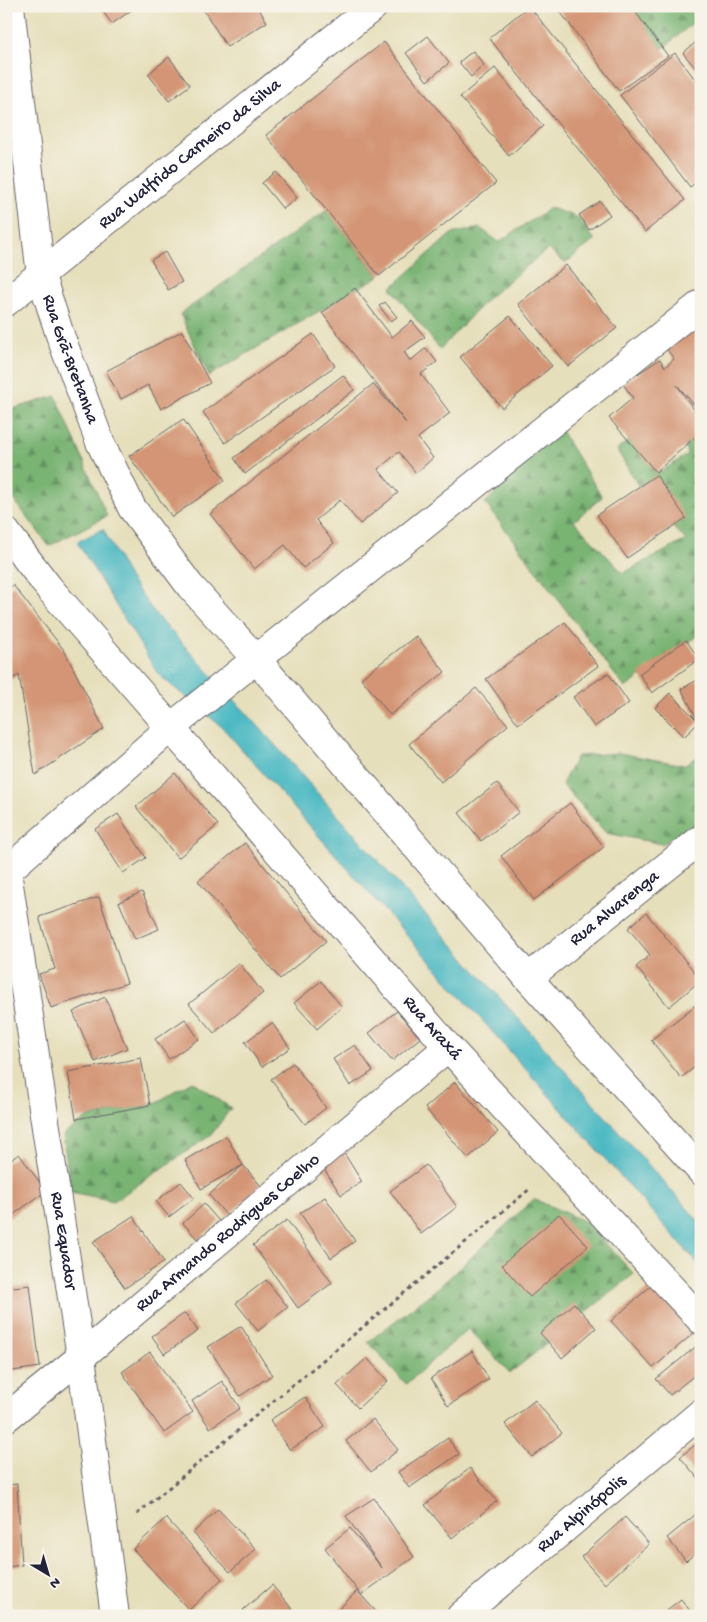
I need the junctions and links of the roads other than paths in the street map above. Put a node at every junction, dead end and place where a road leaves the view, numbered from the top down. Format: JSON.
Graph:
{"nodes":[{"id":1,"x":10,"y":6,"type":"edge"},
{"id":2,"x":374,"y":6,"type":"edge"},
{"id":3,"x":41,"y":276,"type":"junction"},
{"id":4,"x":6,"y":302,"type":"edge"},
{"id":5,"x":701,"y":304,"type":"edge"},
{"id":6,"x":6,"y":532,"type":"edge"},
{"id":7,"x":257,"y":660,"type":"junction"},
{"id":8,"x":170,"y":728,"type":"junction"},
{"id":9,"x":701,"y":839,"type":"edge"},
{"id":10,"x":7,"y":869,"type":"edge"},
{"id":11,"x":528,"y":978,"type":"junction"},
{"id":12,"x":448,"y":1046,"type":"junction"},
{"id":13,"x":701,"y":1171,"type":"edge"},
{"id":14,"x":701,"y":1320,"type":"edge"},
{"id":15,"x":82,"y":1357,"type":"junction"},
{"id":16,"x":701,"y":1413,"type":"edge"},
{"id":17,"x":6,"y":1418,"type":"edge"},
{"id":18,"x":115,"y":1616,"type":"edge"},
{"id":19,"x":461,"y":1616,"type":"edge"}],
"edges":[{"from":1,"to":3,"type":"street","name":"Rua Grã-Bretanha"},
{"from":2,"to":3,"type":"street","name":"Rua Walfrido Carneiro da Silva"},
{"from":3,"to":4,"type":"street","name":"Rua Walfrido Carneiro da Silva"},
{"from":3,"to":7,"type":"street","name":"Rua Grã-Bretanha"},
{"from":5,"to":7,"type":"street"},
{"from":6,"to":8,"type":"street"},
{"from":7,"to":8,"type":"street"},
{"from":7,"to":11,"type":"street"},
{"from":8,"to":10,"type":"street"},
{"from":8,"to":12,"type":"street","name":"Rua Araxá"},
{"from":9,"to":11,"type":"street","name":"Rua Alvarenga"},
{"from":10,"to":15,"type":"street","name":"Rua Equador"},
{"from":11,"to":13,"type":"street"},
{"from":12,"to":14,"type":"street","name":"Rua Araxá"},
{"from":12,"to":15,"type":"street","name":"Rua Armando Rodrigues Coelho"},
{"from":15,"to":17,"type":"street","name":"Rua Armando Rodrigues Coelho"},
{"from":15,"to":18,"type":"street","name":"Rua Equador"},
{"from":16,"to":19,"type":"street","name":"Rua Alpinópolis"}]}
